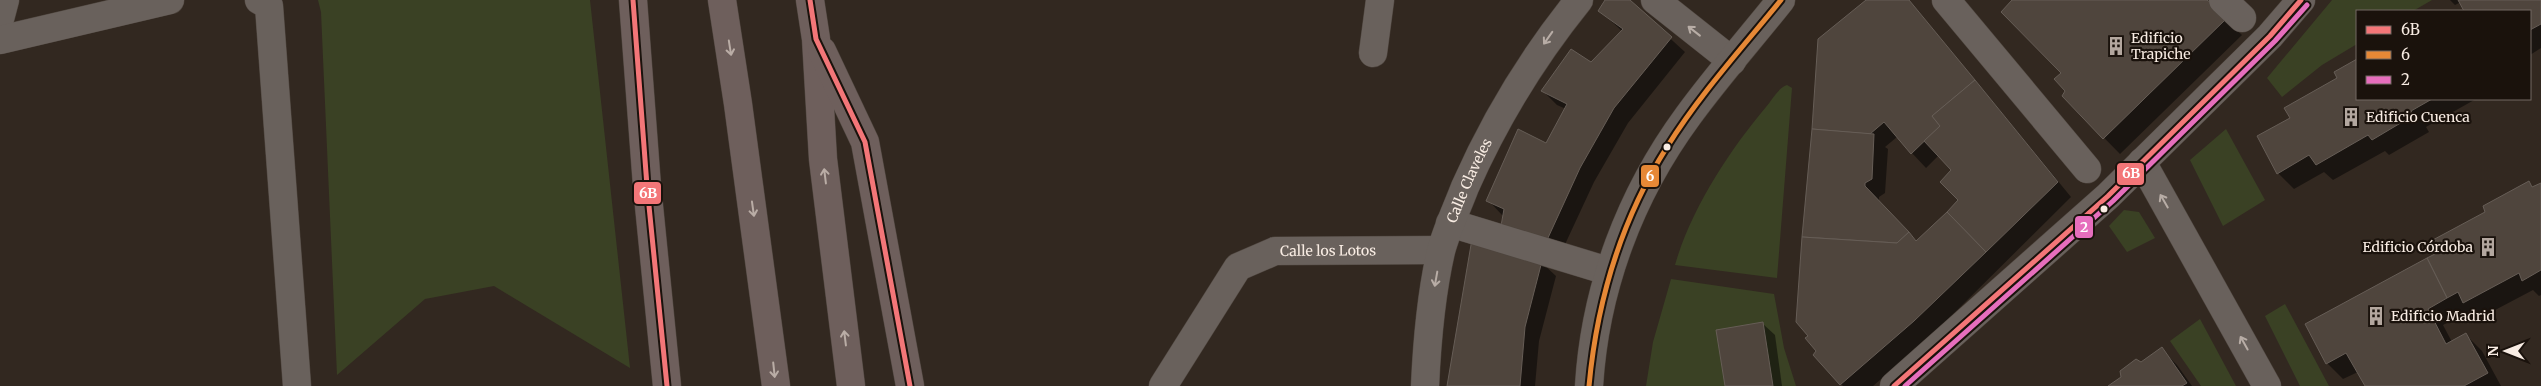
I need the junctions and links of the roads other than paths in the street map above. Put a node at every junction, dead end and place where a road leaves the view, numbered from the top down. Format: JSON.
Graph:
{"nodes":[{"id":1,"x":5,"y":0,"type":"edge"},
{"id":2,"x":170,"y":0,"type":"edge"},
{"id":3,"x":258,"y":0,"type":"edge"},
{"id":4,"x":632,"y":0,"type":"edge"},
{"id":5,"x":722,"y":0,"type":"edge"},
{"id":6,"x":810,"y":0,"type":"edge"},
{"id":7,"x":1380,"y":0,"type":"edge"},
{"id":8,"x":1579,"y":0,"type":"edge"},
{"id":9,"x":1655,"y":0,"type":"edge"},
{"id":10,"x":1781,"y":0,"type":"edge"},
{"id":11,"x":1946,"y":0,"type":"edge"},
{"id":12,"x":2301,"y":0,"type":"edge"},
{"id":13,"x":0,"y":19,"type":"edge"},
{"id":14,"x":816,"y":39,"type":"junction"},
{"id":15,"x":0,"y":40,"type":"edge"},
{"id":16,"x":1373,"y":53,"type":"dead end"},
{"id":17,"x":1732,"y":61,"type":"junction"},
{"id":18,"x":2142,"y":162,"type":"junction"},
{"id":19,"x":2087,"y":169,"type":"dead end"},
{"id":20,"x":1450,"y":223,"type":"junction"},
{"id":21,"x":1442,"y":250,"type":"junction"},
{"id":22,"x":1608,"y":271,"type":"junction"},
{"id":23,"x":297,"y":386,"type":"edge"},
{"id":24,"x":667,"y":386,"type":"edge"},
{"id":25,"x":776,"y":386,"type":"edge"},
{"id":26,"x":851,"y":386,"type":"edge"},
{"id":27,"x":910,"y":386,"type":"edge"},
{"id":28,"x":1163,"y":386,"type":"edge"},
{"id":29,"x":1425,"y":386,"type":"edge"},
{"id":30,"x":1589,"y":386,"type":"edge"},
{"id":31,"x":1894,"y":386,"type":"edge"},
{"id":32,"x":2267,"y":386,"type":"edge"}],
"edges":[{"from":1,"to":13,"type":"street"},
{"from":2,"to":15,"type":"street"},
{"from":3,"to":23,"type":"street"},
{"from":4,"to":24,"type":"highway"},
{"from":5,"to":25,"type":"highway","one_way":true},
{"from":6,"to":14,"type":"highway"},
{"from":7,"to":16,"type":"street"},
{"from":8,"to":20,"type":"street","name":"Calle Claveles","one_way":true},
{"from":17,"to":9,"type":"street","one_way":true},
{"from":10,"to":17,"type":"street"},
{"from":11,"to":19,"type":"street"},
{"from":12,"to":18,"type":"street"},
{"from":26,"to":14,"type":"highway","one_way":true},
{"from":14,"to":27,"type":"highway"},
{"from":17,"to":22,"type":"street"},
{"from":18,"to":31,"type":"street"},
{"from":32,"to":18,"type":"street","one_way":true},
{"from":20,"to":21,"type":"street","name":"Calle Claveles"},
{"from":20,"to":22,"type":"street"},
{"from":21,"to":28,"type":"street","name":"Calle los Lotos"},
{"from":21,"to":29,"type":"street","name":"Calle Claveles","one_way":true},
{"from":22,"to":30,"type":"street"}]}
